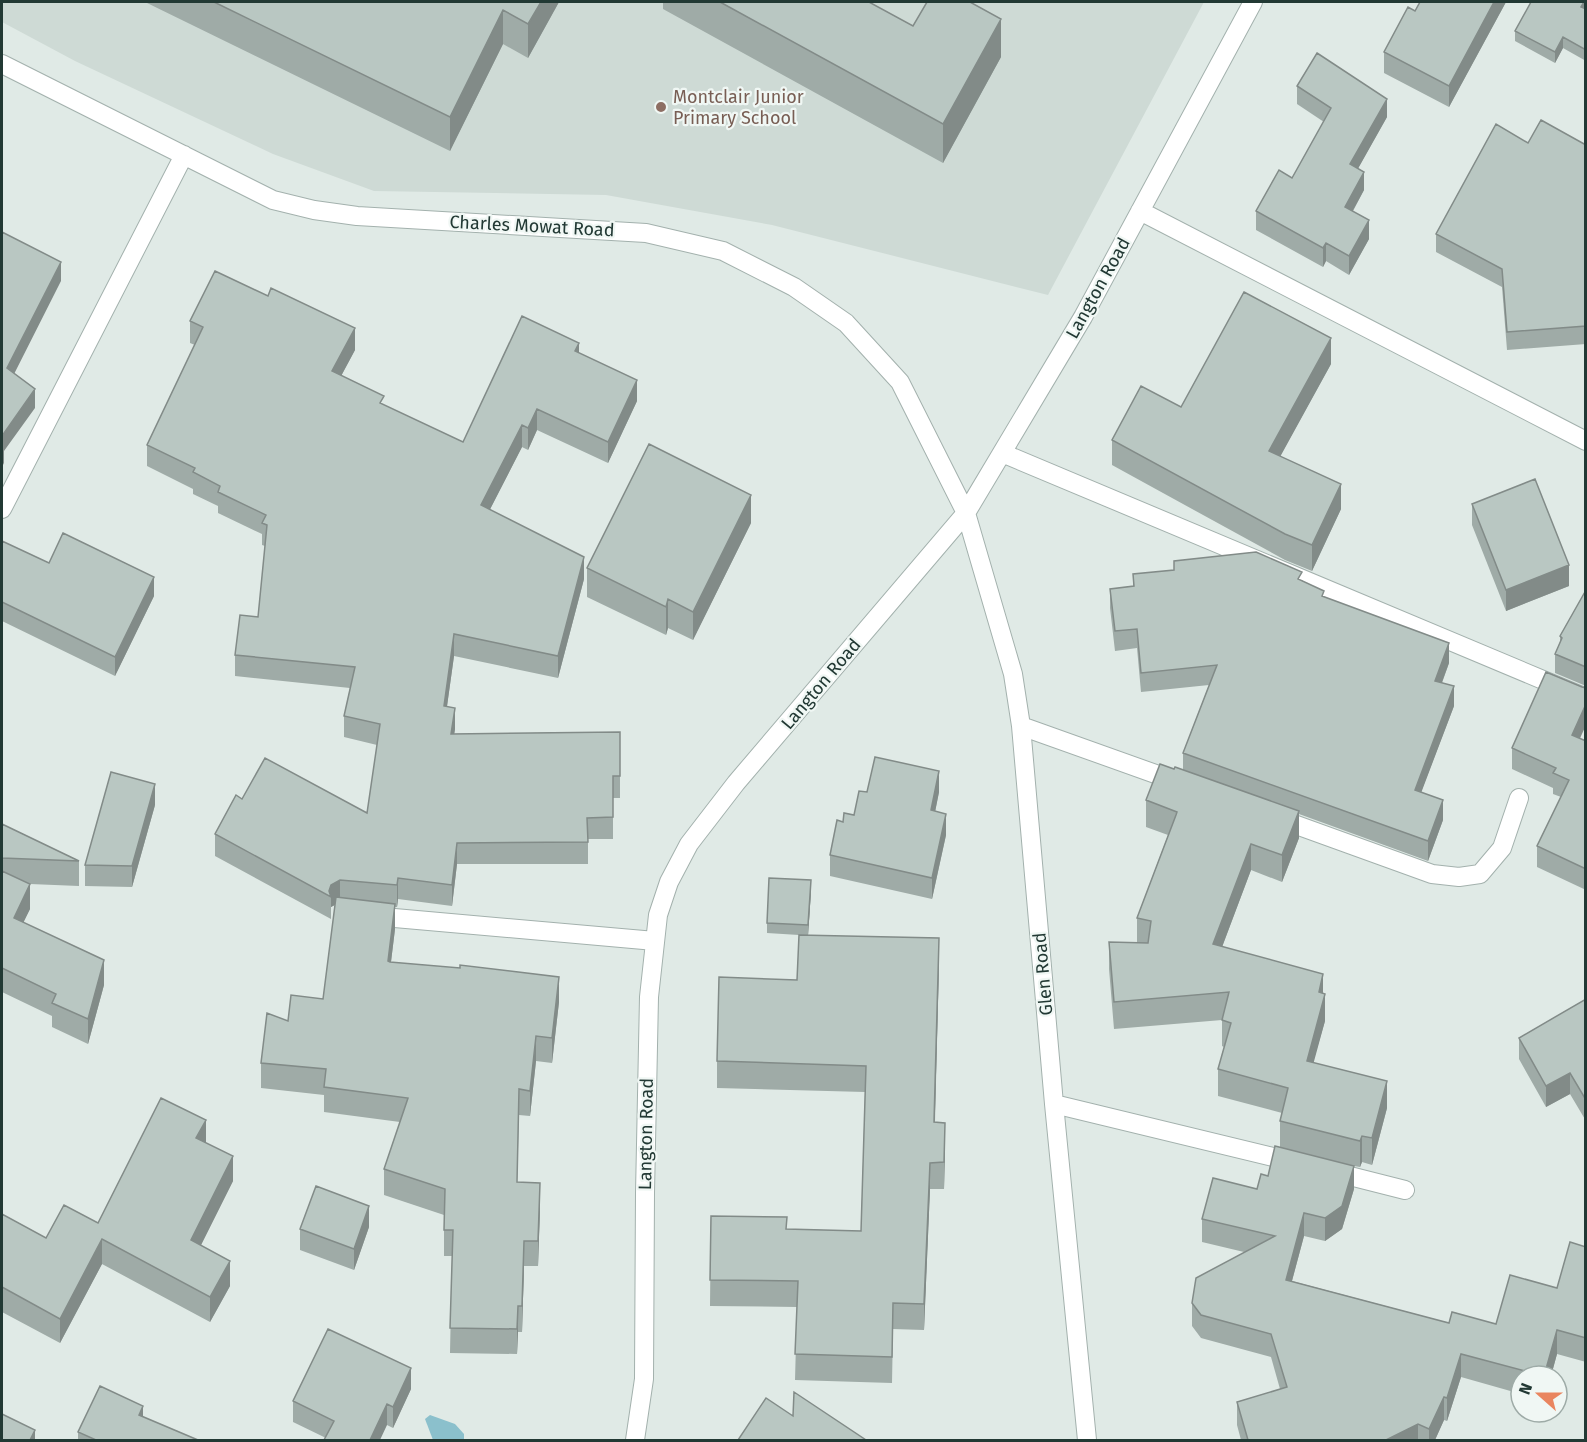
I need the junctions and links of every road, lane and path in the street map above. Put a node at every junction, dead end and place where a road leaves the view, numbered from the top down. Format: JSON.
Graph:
{"nodes":[{"id":1,"x":1253,"y":2,"type":"edge"},
{"id":2,"x":2,"y":64,"type":"edge"},
{"id":3,"x":184,"y":155,"type":"junction"},
{"id":4,"x":1140,"y":211,"type":"junction"},
{"id":5,"x":1586,"y":441,"type":"edge"},
{"id":6,"x":1002,"y":453,"type":"junction"},
{"id":7,"x":2,"y":509,"type":"edge"},
{"id":8,"x":966,"y":513,"type":"junction"},
{"id":9,"x":1586,"y":698,"type":"edge"},
{"id":10,"x":1022,"y":726,"type":"junction"},
{"id":11,"x":1199,"y":790,"type":"edge"},
{"id":12,"x":1519,"y":798,"type":"dead end"},
{"id":13,"x":1265,"y":814,"type":"edge"},
{"id":14,"x":352,"y":914,"type":"edge"},
{"id":15,"x":655,"y":941,"type":"junction"},
{"id":16,"x":1054,"y":1104,"type":"junction"},
{"id":17,"x":1405,"y":1190,"type":"dead end"},
{"id":18,"x":635,"y":1440,"type":"edge"},
{"id":19,"x":1087,"y":1440,"type":"edge"}],
"edges":[{"from":1,"to":4,"type":"street","name":"Langton Road"},
{"from":2,"to":3,"type":"street","name":"Charles Mowat Road"},
{"from":3,"to":7,"type":"street"},
{"from":3,"to":8,"type":"street","name":"Charles Mowat Road"},
{"from":4,"to":5,"type":"street"},
{"from":4,"to":6,"type":"street","name":"Langton Road"},
{"from":6,"to":8,"type":"street","name":"Langton Road"},
{"from":6,"to":9,"type":"street"},
{"from":8,"to":10,"type":"street","name":"Glen Road"},
{"from":8,"to":15,"type":"street","name":"Langton Road"},
{"from":10,"to":11,"type":"street"},
{"from":10,"to":16,"type":"street","name":"Glen Road"},
{"from":12,"to":13,"type":"street"},
{"from":14,"to":15,"type":"street"},
{"from":15,"to":18,"type":"street","name":"Langton Road"},
{"from":16,"to":17,"type":"street"},
{"from":16,"to":19,"type":"street","name":"Glen Road"}]}
